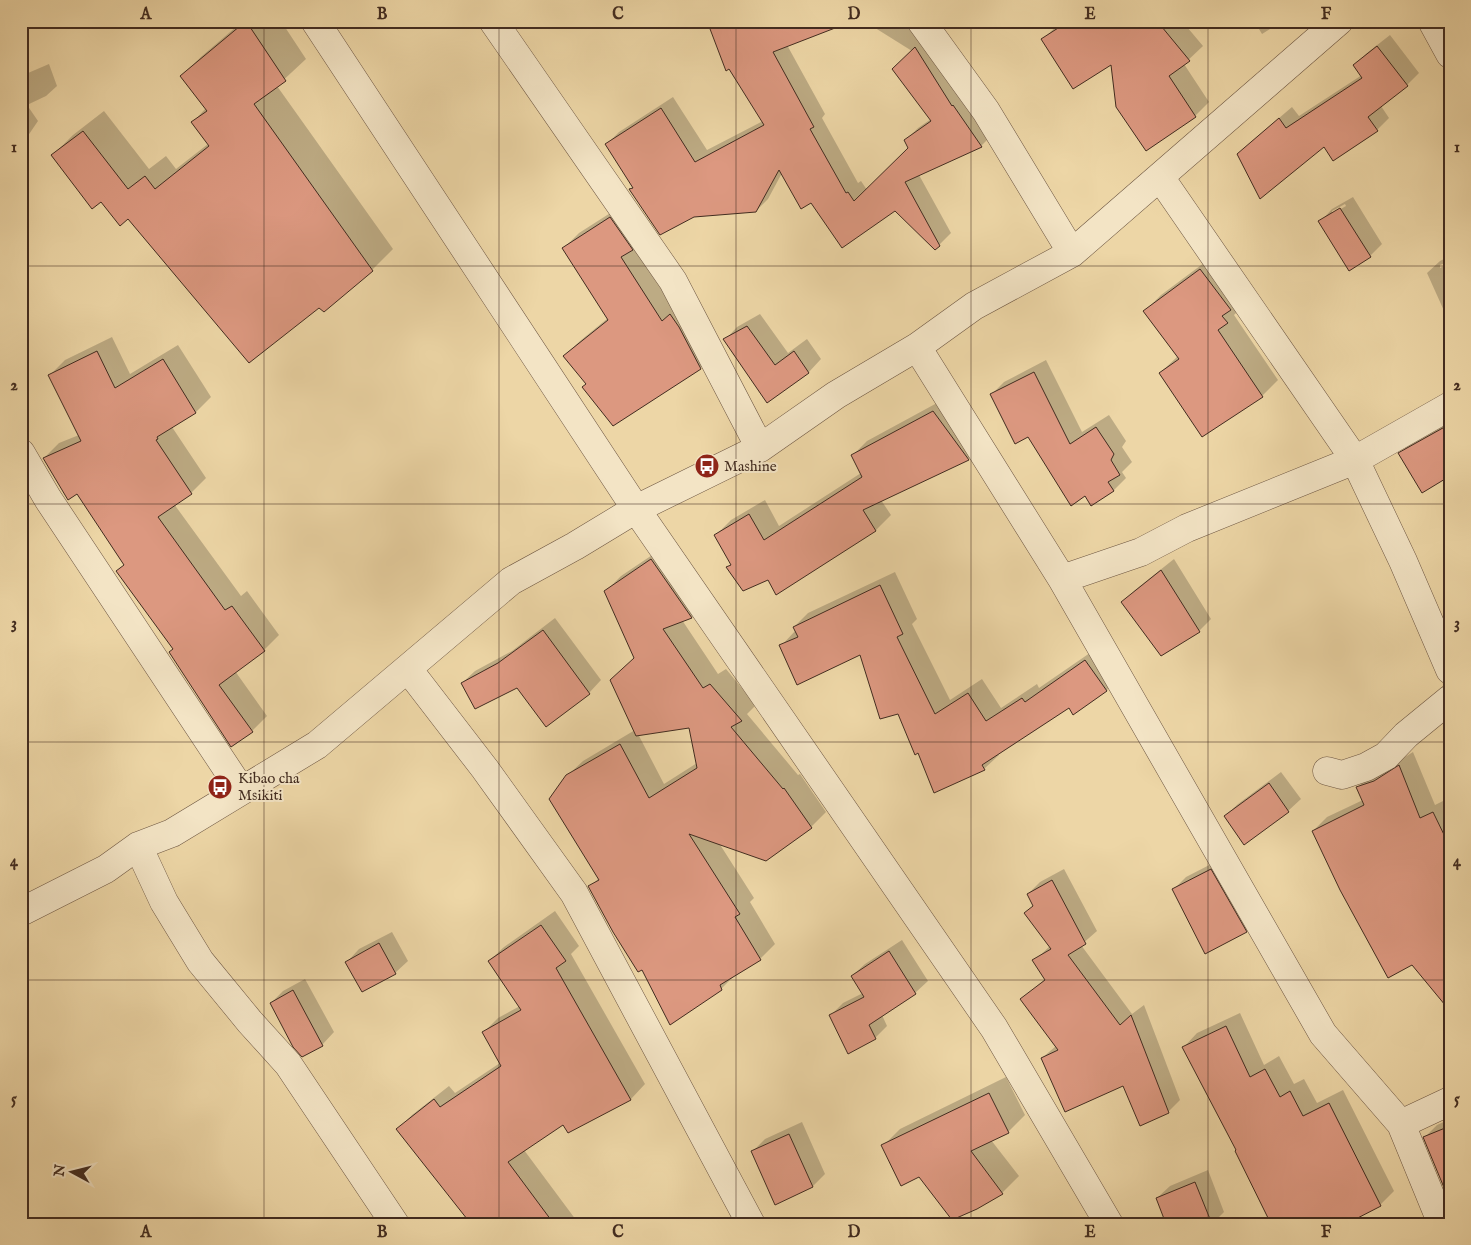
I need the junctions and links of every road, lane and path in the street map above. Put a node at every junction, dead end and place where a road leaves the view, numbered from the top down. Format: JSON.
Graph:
{"nodes":[{"id":1,"x":315,"y":21,"type":"edge"},
{"id":2,"x":493,"y":21,"type":"edge"},
{"id":3,"x":921,"y":21,"type":"edge"},
{"id":4,"x":1339,"y":21,"type":"edge"},
{"id":5,"x":1432,"y":21,"type":"edge"},
{"id":6,"x":1450,"y":54,"type":"edge"},
{"id":7,"x":1160,"y":177,"type":"junction"},
{"id":8,"x":1072,"y":253,"type":"junction"},
{"id":9,"x":917,"y":346,"type":"junction"},
{"id":10,"x":1450,"y":406,"type":"edge"},
{"id":11,"x":760,"y":448,"type":"junction"},
{"id":12,"x":21,"y":453,"type":"edge"},
{"id":13,"x":1355,"y":460,"type":"junction"},
{"id":14,"x":636,"y":508,"type":"junction"},
{"id":15,"x":1062,"y":579,"type":"junction"},
{"id":16,"x":408,"y":668,"type":"junction"},
{"id":17,"x":1450,"y":670,"type":"edge"},
{"id":18,"x":1450,"y":699,"type":"edge"},
{"id":19,"x":1327,"y":771,"type":"dead end"},
{"id":20,"x":241,"y":790,"type":"junction"},
{"id":21,"x":138,"y":846,"type":"junction"},
{"id":22,"x":21,"y":912,"type":"edge"},
{"id":23,"x":1450,"y":1101,"type":"edge"},
{"id":24,"x":1401,"y":1124,"type":"junction"},
{"id":25,"x":395,"y":1224,"type":"edge"},
{"id":26,"x":751,"y":1224,"type":"edge"},
{"id":27,"x":1110,"y":1224,"type":"edge"},
{"id":28,"x":1442,"y":1224,"type":"edge"}],
"edges":[{"from":1,"to":14,"type":"street"},
{"from":2,"to":11,"type":"street"},
{"from":3,"to":8,"type":"street"},
{"from":4,"to":7,"type":"street"},
{"from":5,"to":6,"type":"street"},
{"from":7,"to":8,"type":"street"},
{"from":7,"to":13,"type":"street"},
{"from":8,"to":9,"type":"street"},
{"from":9,"to":11,"type":"street"},
{"from":9,"to":15,"type":"street"},
{"from":10,"to":13,"type":"street"},
{"from":11,"to":14,"type":"street"},
{"from":12,"to":20,"type":"street"},
{"from":13,"to":15,"type":"street"},
{"from":13,"to":17,"type":"street"},
{"from":14,"to":16,"type":"street"},
{"from":14,"to":27,"type":"street"},
{"from":15,"to":24,"type":"street"},
{"from":16,"to":20,"type":"street"},
{"from":16,"to":26,"type":"street"},
{"from":18,"to":19,"type":"street"},
{"from":20,"to":21,"type":"street"},
{"from":21,"to":22,"type":"street"},
{"from":21,"to":25,"type":"street"},
{"from":23,"to":24,"type":"street"},
{"from":24,"to":28,"type":"street"}]}
